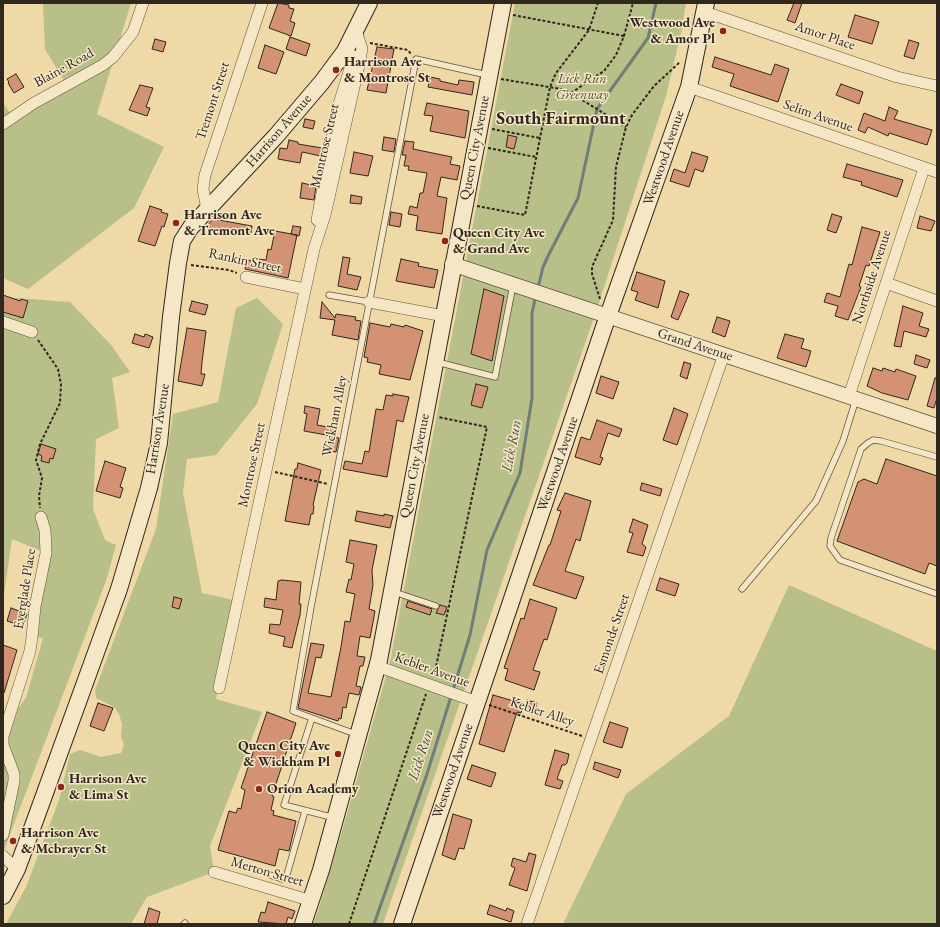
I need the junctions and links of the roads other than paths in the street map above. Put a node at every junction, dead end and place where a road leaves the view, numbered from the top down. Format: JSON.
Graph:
{"nodes":[{"id":1,"x":143,"y":3,"type":"edge"},
{"id":2,"x":262,"y":3,"type":"edge"},
{"id":3,"x":369,"y":3,"type":"edge"},
{"id":4,"x":705,"y":7,"type":"edge"},
{"id":5,"x":507,"y":9,"type":"edge"},
{"id":6,"x":356,"y":31,"type":"junction"},
{"id":7,"x":494,"y":77,"type":"junction"},
{"id":8,"x":937,"y":86,"type":"edge"},
{"id":9,"x":689,"y":87,"type":"junction"},
{"id":10,"x":3,"y":124,"type":"edge"},
{"id":11,"x":924,"y":168,"type":"junction"},
{"id":12,"x":937,"y":172,"type":"edge"},
{"id":13,"x":207,"y":210,"type":"junction"},
{"id":14,"x":452,"y":264,"type":"junction"},
{"id":15,"x":246,"y":277,"type":"road end"},
{"id":16,"x":886,"y":283,"type":"junction"},
{"id":17,"x":513,"y":284,"type":"junction"},
{"id":18,"x":305,"y":289,"type":"junction"},
{"id":19,"x":329,"y":295,"type":"dead end"},
{"id":20,"x":937,"y":301,"type":"edge"},
{"id":21,"x":369,"y":302,"type":"junction"},
{"id":22,"x":444,"y":316,"type":"junction"},
{"id":23,"x":608,"y":316,"type":"junction"},
{"id":24,"x":3,"y":322,"type":"edge"},
{"id":25,"x":32,"y":332,"type":"road end"},
{"id":26,"x":724,"y":354,"type":"junction"},
{"id":27,"x":435,"y":362,"type":"junction"},
{"id":28,"x":852,"y":397,"type":"junction"},
{"id":29,"x":937,"y":426,"type":"edge"},
{"id":30,"x":937,"y":457,"type":"edge"},
{"id":31,"x":41,"y":517,"type":"road end"},
{"id":32,"x":742,"y":589,"type":"dead end"},
{"id":33,"x":392,"y":591,"type":"junction"},
{"id":34,"x":937,"y":594,"type":"edge"},
{"id":35,"x":436,"y":606,"type":"dead end"},
{"id":36,"x":377,"y":666,"type":"junction"},
{"id":37,"x":219,"y":688,"type":"dead end"},
{"id":38,"x":482,"y":703,"type":"junction"},
{"id":39,"x":312,"y":718,"type":"junction"},
{"id":40,"x":358,"y":735,"type":"junction"},
{"id":41,"x":305,"y":811,"type":"junction"},
{"id":42,"x":335,"y":818,"type":"junction"},
{"id":43,"x":3,"y":835,"type":"edge"},
{"id":44,"x":3,"y":856,"type":"edge"},
{"id":45,"x":17,"y":869,"type":"junction"},
{"id":46,"x":214,"y":872,"type":"dead end"},
{"id":47,"x":270,"y":876,"type":"dead end"},
{"id":48,"x":3,"y":896,"type":"edge"},
{"id":49,"x":312,"y":901,"type":"junction"},
{"id":50,"x":303,"y":924,"type":"edge"},
{"id":51,"x":402,"y":924,"type":"edge"},
{"id":52,"x":527,"y":924,"type":"edge"}],
"edges":[{"from":1,"to":10,"type":"street","name":"Blaine Road"},
{"from":2,"to":13,"type":"street","name":"Tremont Street"},
{"from":3,"to":6,"type":"main road","name":"Harrison Avenue"},
{"from":4,"to":8,"type":"street","name":"Amor Place"},
{"from":4,"to":9,"type":"main road","name":"Westwood Avenue"},
{"from":5,"to":7,"type":"main road","name":"Queen City Avenue"},
{"from":6,"to":13,"type":"main road","name":"Harrison Avenue"},
{"from":6,"to":18,"type":"street","name":"Montrose Street"},
{"from":7,"to":14,"type":"main road","name":"Queen City Avenue"},
{"from":7,"to":21,"type":"lane","name":"Wickham Alley"},
{"from":9,"to":11,"type":"street","name":"Selim Avenue"},
{"from":9,"to":23,"type":"main road","name":"Westwood Avenue"},
{"from":11,"to":12,"type":"street","name":"Selim Avenue"},
{"from":11,"to":16,"type":"street","name":"Northside Avenue"},
{"from":13,"to":45,"type":"main road","name":"Harrison Avenue"},
{"from":14,"to":17,"type":"street","name":"Grand Avenue"},
{"from":14,"to":22,"type":"main road","name":"Queen City Avenue"},
{"from":15,"to":18,"type":"street","name":"Rankin Street"},
{"from":16,"to":20,"type":"street"},
{"from":16,"to":28,"type":"street","name":"Northside Avenue"},
{"from":17,"to":23,"type":"street","name":"Grand Avenue"},
{"from":17,"to":27,"type":"lane"},
{"from":18,"to":37,"type":"street","name":"Montrose Street"},
{"from":19,"to":21,"type":"lane"},
{"from":21,"to":22,"type":"street"},
{"from":21,"to":39,"type":"lane","name":"Wickham Alley"},
{"from":22,"to":27,"type":"main road","name":"Queen City Avenue"},
{"from":23,"to":26,"type":"street","name":"Grand Avenue"},
{"from":23,"to":38,"type":"main road","name":"Westwood Avenue"},
{"from":24,"to":25,"type":"street"},
{"from":26,"to":28,"type":"street","name":"Grand Avenue"},
{"from":26,"to":52,"type":"street","name":"Esmonde Street"},
{"from":27,"to":33,"type":"main road","name":"Queen City Avenue"},
{"from":28,"to":29,"type":"street","name":"Grand Avenue"},
{"from":28,"to":32,"type":"lane"},
{"from":30,"to":34,"type":"lane"},
{"from":31,"to":43,"type":"street","name":"Everglade Place"},
{"from":33,"to":35,"type":"lane"},
{"from":33,"to":36,"type":"main road","name":"Queen City Avenue"},
{"from":36,"to":38,"type":"street","name":"Kebler Avenue"},
{"from":36,"to":40,"type":"main road","name":"Queen City Avenue"},
{"from":38,"to":51,"type":"main road","name":"Westwood Avenue"},
{"from":39,"to":40,"type":"lane","name":"Wickham Alley"},
{"from":39,"to":41,"type":"lane"},
{"from":40,"to":42,"type":"main road","name":"Queen City Avenue"},
{"from":41,"to":42,"type":"lane"},
{"from":41,"to":47,"type":"lane"},
{"from":42,"to":49,"type":"main road","name":"Queen City Avenue"},
{"from":44,"to":45,"type":"street"},
{"from":45,"to":48,"type":"main road","name":"Harrison Avenue"},
{"from":46,"to":49,"type":"street","name":"Merton Street"},
{"from":49,"to":50,"type":"main road","name":"Queen City Avenue"}]}
